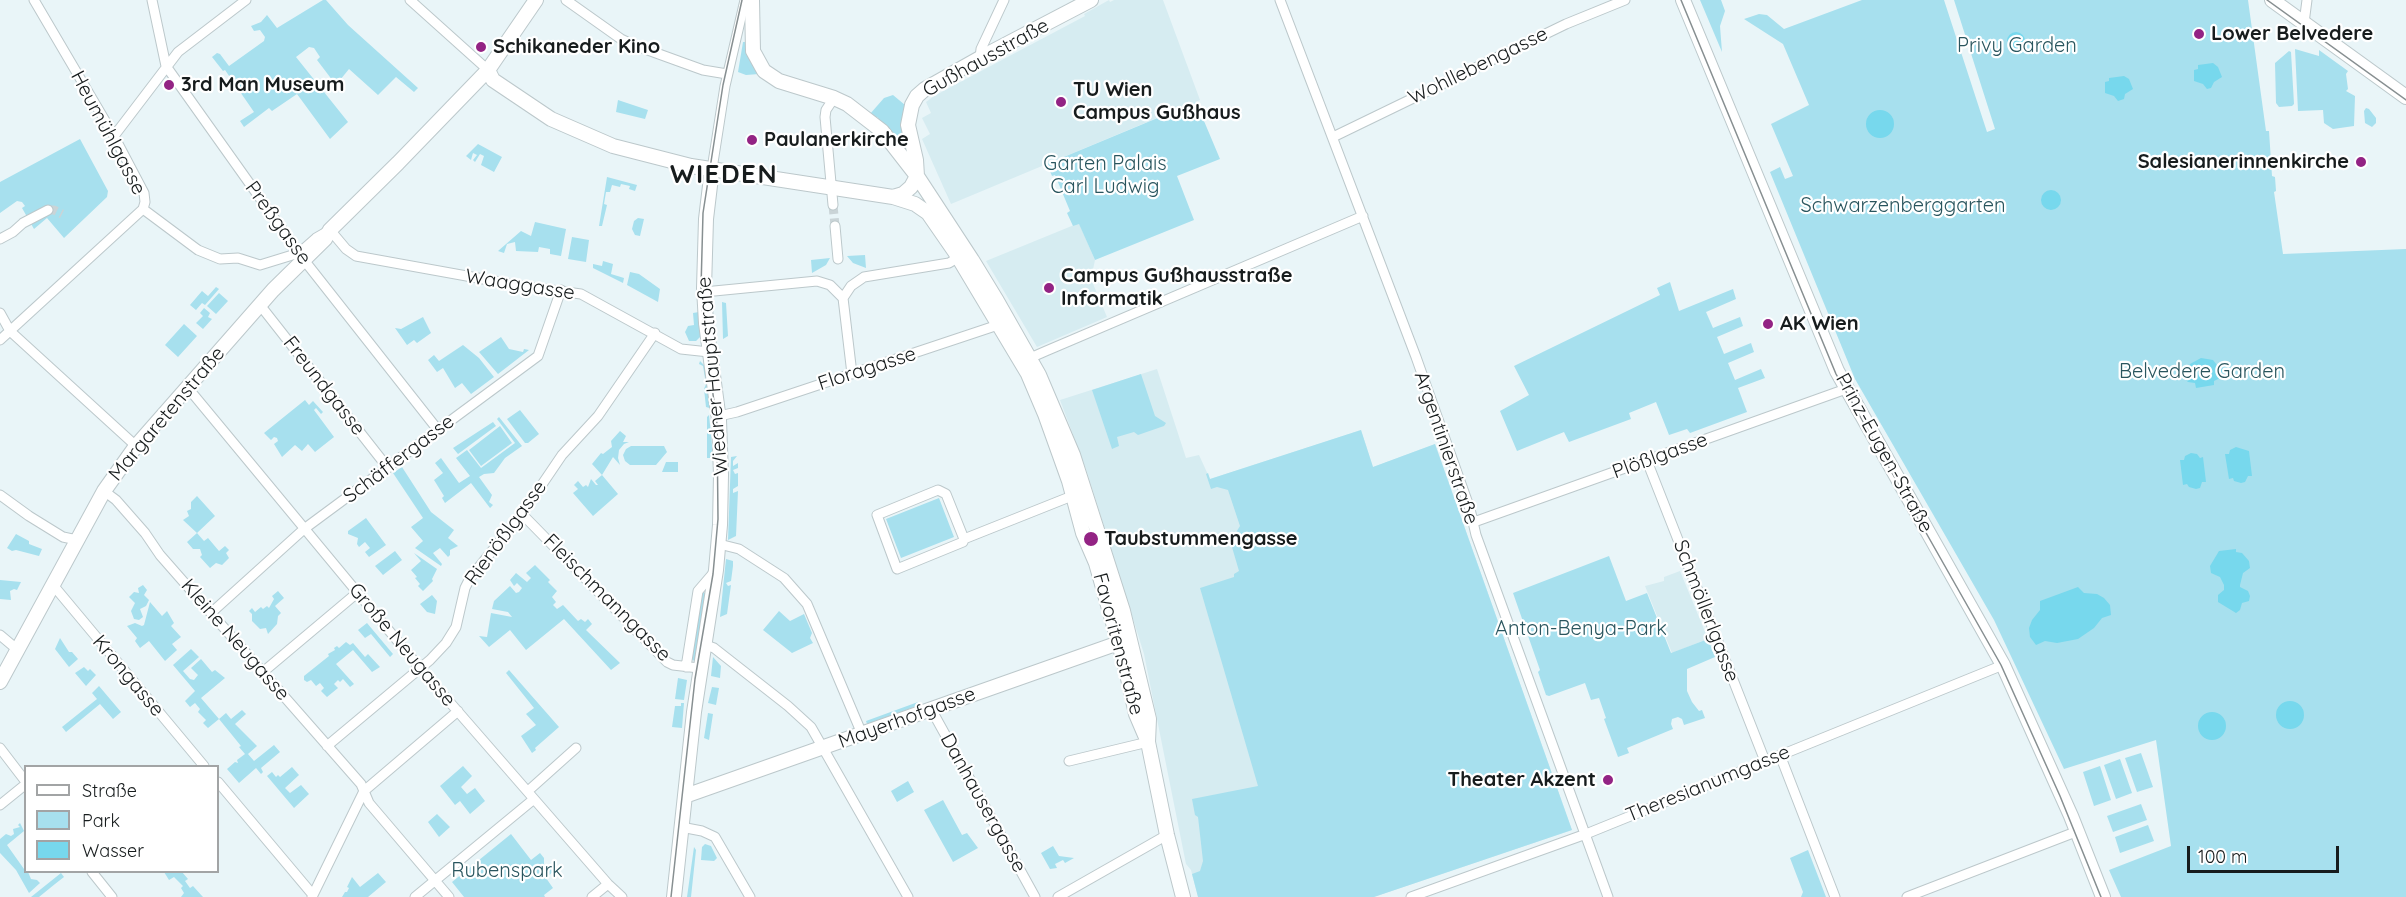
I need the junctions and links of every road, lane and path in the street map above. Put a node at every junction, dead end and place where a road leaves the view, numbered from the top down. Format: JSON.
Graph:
{"nodes":[{"id":1,"x":34,"y":0,"type":"edge"},
{"id":2,"x":152,"y":0,"type":"edge"},
{"id":3,"x":246,"y":0,"type":"edge"},
{"id":4,"x":410,"y":0,"type":"edge"},
{"id":5,"x":536,"y":0,"type":"edge"},
{"id":6,"x":566,"y":0,"type":"edge"},
{"id":7,"x":745,"y":0,"type":"edge"},
{"id":8,"x":752,"y":0,"type":"edge"},
{"id":9,"x":1004,"y":0,"type":"edge"},
{"id":10,"x":1091,"y":0,"type":"edge"},
{"id":11,"x":1280,"y":0,"type":"edge"},
{"id":12,"x":1624,"y":0,"type":"edge"},
{"id":13,"x":1683,"y":0,"type":"edge"},
{"id":14,"x":2272,"y":0,"type":"edge"},
{"id":15,"x":2307,"y":0,"type":"edge"},
{"id":16,"x":2304,"y":23,"type":"junction"},
{"id":17,"x":980,"y":58,"type":"junction"},
{"id":18,"x":166,"y":66,"type":"junction"},
{"id":19,"x":488,"y":70,"type":"junction"},
{"id":20,"x":727,"y":74,"type":"junction"},
{"id":21,"x":2406,"y":97,"type":"edge"},
{"id":22,"x":834,"y":98,"type":"junction"},
{"id":23,"x":915,"y":99,"type":"joint"},
{"id":24,"x":114,"y":136,"type":"junction"},
{"id":25,"x":1333,"y":137,"type":"junction"},
{"id":26,"x":712,"y":169,"type":"junction"},
{"id":27,"x":917,"y":176,"type":"junction"},
{"id":28,"x":831,"y":188,"type":"junction"},
{"id":29,"x":893,"y":197,"type":"junction"},
{"id":30,"x":833,"y":205,"type":"tunnel mouth"},
{"id":31,"x":143,"y":209,"type":"junction"},
{"id":32,"x":48,"y":210,"type":"tunnel mouth"},
{"id":33,"x":1363,"y":216,"type":"junction"},
{"id":34,"x":835,"y":226,"type":"tunnel mouth"},
{"id":35,"x":330,"y":230,"type":"junction"},
{"id":36,"x":0,"y":239,"type":"edge"},
{"id":37,"x":955,"y":252,"type":"junction"},
{"id":38,"x":302,"y":257,"type":"junction"},
{"id":39,"x":838,"y":260,"type":"dead end"},
{"id":40,"x":561,"y":290,"type":"junction"},
{"id":41,"x":704,"y":292,"type":"junction"},
{"id":42,"x":843,"y":298,"type":"junction"},
{"id":43,"x":260,"y":305,"type":"junction"},
{"id":44,"x":0,"y":313,"type":"edge"},
{"id":45,"x":998,"y":325,"type":"junction"},
{"id":46,"x":10,"y":331,"type":"junction"},
{"id":47,"x":655,"y":333,"type":"junction"},
{"id":48,"x":1013,"y":338,"type":"junction"},
{"id":49,"x":0,"y":340,"type":"edge"},
{"id":50,"x":709,"y":352,"type":"junction"},
{"id":51,"x":1030,"y":358,"type":"junction"},
{"id":52,"x":852,"y":375,"type":"junction"},
{"id":53,"x":188,"y":387,"type":"junction"},
{"id":54,"x":1846,"y":388,"type":"junction"},
{"id":55,"x":719,"y":416,"type":"junction"},
{"id":56,"x":438,"y":430,"type":"junction"},
{"id":57,"x":136,"y":446,"type":"junction"},
{"id":58,"x":1647,"y":461,"type":"junction"},
{"id":59,"x":388,"y":468,"type":"junction"},
{"id":60,"x":1086,"y":490,"type":"junction"},
{"id":61,"x":104,"y":491,"type":"junction"},
{"id":62,"x":0,"y":495,"type":"edge"},
{"id":63,"x":1072,"y":496,"type":"junction"},
{"id":64,"x":522,"y":514,"type":"junction"},
{"id":65,"x":1474,"y":522,"type":"junction"},
{"id":66,"x":304,"y":529,"type":"junction"},
{"id":67,"x":964,"y":538,"type":"junction"},
{"id":68,"x":76,"y":540,"type":"junction"},
{"id":69,"x":718,"y":544,"type":"junction"},
{"id":70,"x":716,"y":570,"type":"junction"},
{"id":71,"x":53,"y":585,"type":"junction"},
{"id":72,"x":357,"y":593,"type":"junction"},
{"id":73,"x":211,"y":613,"type":"junction"},
{"id":74,"x":0,"y":635,"type":"edge"},
{"id":75,"x":1124,"y":641,"type":"junction"},
{"id":76,"x":703,"y":644,"type":"junction"},
{"id":77,"x":19,"y":651,"type":"junction"},
{"id":78,"x":2003,"y":665,"type":"junction"},
{"id":79,"x":420,"y":668,"type":"junction"},
{"id":80,"x":693,"y":668,"type":"junction"},
{"id":81,"x":263,"y":672,"type":"junction"},
{"id":82,"x":0,"y":682,"type":"edge"},
{"id":83,"x":931,"y":709,"type":"junction"},
{"id":84,"x":458,"y":711,"type":"junction"},
{"id":85,"x":862,"y":734,"type":"junction"},
{"id":86,"x":1148,"y":742,"type":"junction"},
{"id":87,"x":327,"y":746,"type":"junction"},
{"id":88,"x":0,"y":748,"type":"edge"},
{"id":89,"x":576,"y":748,"type":"dead end"},
{"id":90,"x":824,"y":748,"type":"junction"},
{"id":91,"x":1780,"y":755,"type":"junction"},
{"id":92,"x":1069,"y":761,"type":"dead end"},
{"id":93,"x":1765,"y":761,"type":"junction"},
{"id":94,"x":203,"y":765,"type":"edge"},
{"id":95,"x":24,"y":780,"type":"edge"},
{"id":96,"x":219,"y":783,"type":"edge"},
{"id":97,"x":24,"y":785,"type":"edge"},
{"id":98,"x":364,"y":791,"type":"junction"},
{"id":99,"x":531,"y":795,"type":"junction"},
{"id":100,"x":685,"y":796,"type":"junction"},
{"id":101,"x":0,"y":805,"type":"edge"},
{"id":102,"x":681,"y":827,"type":"junction"},
{"id":103,"x":2078,"y":831,"type":"junction"},
{"id":104,"x":1586,"y":834,"type":"junction"},
{"id":105,"x":1167,"y":835,"type":"junction"},
{"id":106,"x":93,"y":873,"type":"edge"},
{"id":107,"x":436,"y":881,"type":"junction"},
{"id":108,"x":609,"y":884,"type":"junction"},
{"id":109,"x":313,"y":896,"type":"edge"},
{"id":110,"x":112,"y":897,"type":"edge"},
{"id":111,"x":415,"y":897,"type":"edge"},
{"id":112,"x":449,"y":897,"type":"edge"},
{"id":113,"x":592,"y":897,"type":"edge"},
{"id":114,"x":622,"y":897,"type":"edge"},
{"id":115,"x":674,"y":897,"type":"edge"},
{"id":116,"x":750,"y":897,"type":"edge"},
{"id":117,"x":908,"y":897,"type":"edge"},
{"id":118,"x":1035,"y":897,"type":"edge"},
{"id":119,"x":1058,"y":897,"type":"edge"},
{"id":120,"x":1183,"y":897,"type":"edge"},
{"id":121,"x":1411,"y":897,"type":"edge"},
{"id":122,"x":1608,"y":897,"type":"edge"},
{"id":123,"x":1835,"y":897,"type":"edge"},
{"id":124,"x":1907,"y":897,"type":"edge"},
{"id":125,"x":2103,"y":897,"type":"edge"}],
"edges":[{"from":1,"to":24,"type":"street","name":"Heumühlgasse"},
{"from":2,"to":18,"type":"street","name":"Preßgasse"},
{"from":3,"to":18,"type":"street"},
{"from":4,"to":19,"type":"street"},
{"from":5,"to":19,"type":"main road","name":"Margaretenstraße"},
{"from":6,"to":20,"type":"street"},
{"from":7,"to":20,"type":"street","name":"Wiedner Hauptstraße"},
{"from":8,"to":22,"type":"main road","name":"Favoritenstraße"},
{"from":9,"to":17,"type":"street"},
{"from":10,"to":17,"type":"main road","name":"Gußhausstraße"},
{"from":11,"to":25,"type":"street","name":"Argentinierstraße"},
{"from":12,"to":25,"type":"street","name":"Wohllebengasse"},
{"from":13,"to":54,"type":"main road","name":"Prinz-Eugen-Straße"},
{"from":14,"to":16,"type":"main road"},
{"from":15,"to":16,"type":"street"},
{"from":16,"to":21,"type":"main road"},
{"from":17,"to":23,"type":"main road","name":"Gußhausstraße"},
{"from":18,"to":24,"type":"street"},
{"from":18,"to":38,"type":"street","name":"Preßgasse"},
{"from":19,"to":26,"type":"main road","name":"Favoritenstraße"},
{"from":19,"to":35,"type":"main road","name":"Margaretenstraße"},
{"from":20,"to":26,"type":"street","name":"Wiedner Hauptstraße"},
{"from":22,"to":27,"type":"main road","name":"Favoritenstraße"},
{"from":22,"to":28,"type":"street"},
{"from":23,"to":27,"type":"main road","name":"Favoritenstraße"},
{"from":24,"to":31,"type":"street","name":"Heumühlgasse"},
{"from":25,"to":33,"type":"street","name":"Argentinierstraße"},
{"from":26,"to":28,"type":"main road","name":"Favoritenstraße"},
{"from":26,"to":41,"type":"main road","name":"Wiedner Hauptstraße"},
{"from":27,"to":29,"type":"main road"},
{"from":27,"to":48,"type":"main road","name":"Favoritenstraße"},
{"from":28,"to":29,"type":"main road","name":"Favoritenstraße"},
{"from":28,"to":30,"type":"street"},
{"from":29,"to":37,"type":"main road","name":"Favoritenstraße"},
{"from":31,"to":38,"type":"street","name":"Heumühlgasse"},
{"from":31,"to":46,"type":"street"},
{"from":32,"to":36,"type":"street"},
{"from":33,"to":51,"type":"street"},
{"from":33,"to":65,"type":"street","name":"Argentinierstraße"},
{"from":34,"to":39,"type":"street"},
{"from":35,"to":38,"type":"main road","name":"Margaretenstraße"},
{"from":35,"to":40,"type":"street","name":"Waaggasse"},
{"from":37,"to":42,"type":"street"},
{"from":37,"to":45,"type":"main road","name":"Favoritenstraße"},
{"from":38,"to":43,"type":"main road","name":"Margaretenstraße"},
{"from":38,"to":56,"type":"street","name":"Preßgasse"},
{"from":40,"to":47,"type":"street","name":"Waaggasse"},
{"from":40,"to":56,"type":"street","name":"Schäffergasse"},
{"from":41,"to":42,"type":"street"},
{"from":41,"to":50,"type":"main road","name":"Wiedner Hauptstraße"},
{"from":42,"to":52,"type":"street"},
{"from":43,"to":53,"type":"main road","name":"Margaretenstraße"},
{"from":43,"to":59,"type":"street","name":"Freundgasse"},
{"from":44,"to":46,"type":"street"},
{"from":45,"to":48,"type":"main road","name":"Favoritenstraße"},
{"from":45,"to":52,"type":"street","name":"Floragasse"},
{"from":46,"to":49,"type":"street"},
{"from":46,"to":57,"type":"street"},
{"from":47,"to":50,"type":"street","name":"Waaggasse"},
{"from":47,"to":64,"type":"street","name":"Rienößlgasse"},
{"from":48,"to":51,"type":"main road","name":"Favoritenstraße"},
{"from":48,"to":63,"type":"main road","name":"Favoritenstraße"},
{"from":50,"to":55,"type":"main road","name":"Wiedner Hauptstraße"},
{"from":51,"to":60,"type":"main road","name":"Favoritenstraße"},
{"from":52,"to":55,"type":"street","name":"Floragasse"},
{"from":53,"to":57,"type":"main road","name":"Margaretenstraße"},
{"from":53,"to":66,"type":"street","name":"Große Neugasse"},
{"from":54,"to":58,"type":"street","name":"Plößlgasse"},
{"from":54,"to":78,"type":"main road","name":"Prinz-Eugen-Straße"},
{"from":55,"to":69,"type":"main road","name":"Wiedner Hauptstraße"},
{"from":56,"to":59,"type":"street","name":"Schäffergasse"},
{"from":57,"to":61,"type":"main road","name":"Margaretenstraße"},
{"from":58,"to":65,"type":"street","name":"Plößlgasse"},
{"from":58,"to":93,"type":"street","name":"Schmöllerlgasse"},
{"from":59,"to":66,"type":"street","name":"Schäffergasse"},
{"from":60,"to":63,"type":"street"},
{"from":60,"to":75,"type":"main road","name":"Favoritenstraße"},
{"from":61,"to":68,"type":"main road","name":"Margaretenstraße"},
{"from":61,"to":73,"type":"street","name":"Kleine Neugasse"},
{"from":62,"to":68,"type":"street"},
{"from":63,"to":67,"type":"street"},
{"from":63,"to":75,"type":"main road","name":"Favoritenstraße"},
{"from":64,"to":79,"type":"street","name":"Rienößlgasse"},
{"from":64,"to":80,"type":"street","name":"Fleischmanngasse"},
{"from":65,"to":104,"type":"street","name":"Argentinierstraße"},
{"from":66,"to":72,"type":"street","name":"Große Neugasse"},
{"from":66,"to":73,"type":"street","name":"Schäffergasse"},
{"from":67,"to":67,"type":"street"},
{"from":68,"to":71,"type":"main road","name":"Margaretenstraße"},
{"from":69,"to":70,"type":"main road","name":"Wiedner Hauptstraße"},
{"from":69,"to":85,"type":"street"},
{"from":70,"to":76,"type":"main road","name":"Wiedner Hauptstraße"},
{"from":70,"to":80,"type":"street"},
{"from":71,"to":77,"type":"main road","name":"Margaretenstraße"},
{"from":71,"to":94,"type":"street","name":"Krongasse"},
{"from":72,"to":79,"type":"street","name":"Große Neugasse"},
{"from":72,"to":81,"type":"street"},
{"from":73,"to":81,"type":"street","name":"Kleine Neugasse"},
{"from":74,"to":77,"type":"street"},
{"from":75,"to":83,"type":"main road","name":"Mayerhofgasse"},
{"from":75,"to":86,"type":"main road","name":"Favoritenstraße"},
{"from":76,"to":80,"type":"main road","name":"Wiedner Hauptstraße"},
{"from":76,"to":90,"type":"street"},
{"from":77,"to":82,"type":"main road","name":"Margaretenstraße"},
{"from":78,"to":91,"type":"street","name":"Theresianumgasse"},
{"from":78,"to":103,"type":"main road","name":"Prinz-Eugen-Straße"},
{"from":79,"to":84,"type":"street","name":"Große Neugasse"},
{"from":79,"to":87,"type":"street","name":"Rienößlgasse"},
{"from":80,"to":100,"type":"main road","name":"Wiedner Hauptstraße"},
{"from":81,"to":87,"type":"street","name":"Kleine Neugasse"},
{"from":83,"to":85,"type":"main road","name":"Mayerhofgasse"},
{"from":83,"to":118,"type":"street","name":"Danhausergasse"},
{"from":84,"to":98,"type":"street"},
{"from":84,"to":99,"type":"street","name":"Große Neugasse"},
{"from":85,"to":90,"type":"main road","name":"Mayerhofgasse"},
{"from":86,"to":92,"type":"street"},
{"from":86,"to":105,"type":"main road","name":"Favoritenstraße"},
{"from":87,"to":98,"type":"street","name":"Kleine Neugasse"},
{"from":88,"to":95,"type":"street"},
{"from":89,"to":99,"type":"street"},
{"from":90,"to":100,"type":"main road","name":"Mayerhofgasse"},
{"from":90,"to":117,"type":"street"},
{"from":91,"to":93,"type":"street","name":"Theresianumgasse"},
{"from":91,"to":123,"type":"street"},
{"from":93,"to":104,"type":"street","name":"Theresianumgasse"},
{"from":96,"to":109,"type":"street"},
{"from":97,"to":101,"type":"street"},
{"from":98,"to":107,"type":"street","name":"Kleine Neugasse"},
{"from":98,"to":109,"type":"street"},
{"from":99,"to":107,"type":"street"},
{"from":99,"to":108,"type":"street","name":"Große Neugasse"},
{"from":100,"to":102,"type":"main road","name":"Wiedner Hauptstraße"},
{"from":102,"to":115,"type":"main road","name":"Wiedner Hauptstraße"},
{"from":102,"to":116,"type":"street"},
{"from":103,"to":124,"type":"street"},
{"from":103,"to":125,"type":"main road","name":"Prinz-Eugen-Straße"},
{"from":104,"to":121,"type":"street","name":"Theresianumgasse"},
{"from":104,"to":122,"type":"street","name":"Argentinierstraße"},
{"from":105,"to":119,"type":"street"},
{"from":105,"to":120,"type":"main road","name":"Favoritenstraße"},
{"from":106,"to":110,"type":"street"},
{"from":107,"to":111,"type":"street"},
{"from":107,"to":112,"type":"street","name":"Kleine Neugasse"},
{"from":108,"to":113,"type":"street"},
{"from":108,"to":114,"type":"street","name":"Große Neugasse"}]}
